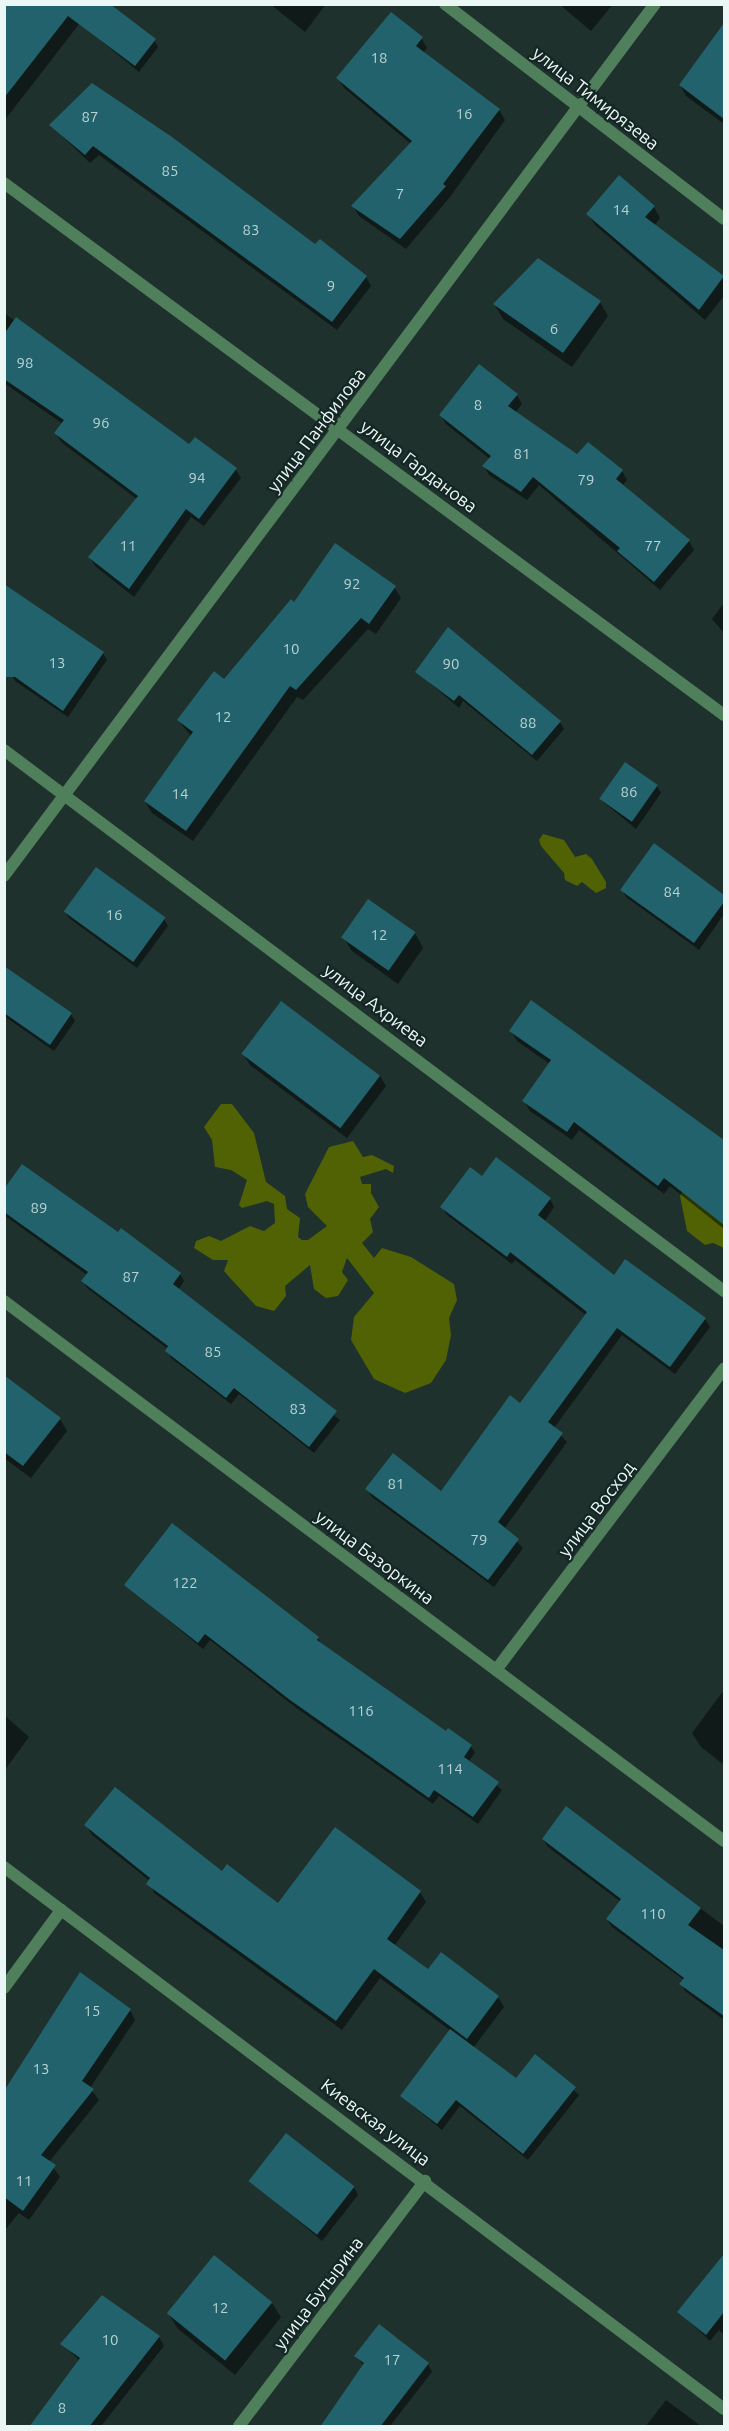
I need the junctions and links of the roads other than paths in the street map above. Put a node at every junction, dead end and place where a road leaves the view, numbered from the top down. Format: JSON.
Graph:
{"nodes":[{"id":1,"x":445,"y":4,"type":"edge"},
{"id":2,"x":655,"y":4,"type":"edge"},
{"id":3,"x":577,"y":106,"type":"junction"},
{"id":4,"x":4,"y":183,"type":"edge"},
{"id":5,"x":724,"y":219,"type":"edge"},
{"id":6,"x":340,"y":430,"type":"junction"},
{"id":7,"x":724,"y":715,"type":"edge"},
{"id":8,"x":4,"y":750,"type":"edge"},
{"id":9,"x":65,"y":794,"type":"junction"},
{"id":10,"x":4,"y":876,"type":"edge"},
{"id":11,"x":724,"y":1291,"type":"edge"},
{"id":12,"x":4,"y":1301,"type":"edge"},
{"id":13,"x":724,"y":1370,"type":"edge"},
{"id":14,"x":496,"y":1670,"type":"junction"},
{"id":15,"x":724,"y":1841,"type":"edge"},
{"id":16,"x":4,"y":1867,"type":"edge"},
{"id":17,"x":62,"y":1910,"type":"junction"},
{"id":18,"x":4,"y":1988,"type":"edge"},
{"id":19,"x":425,"y":2181,"type":"junction"},
{"id":20,"x":724,"y":2409,"type":"edge"},
{"id":21,"x":239,"y":2427,"type":"edge"}],
"edges":[{"from":1,"to":3,"type":"street","name":"улица Тимирязева"},
{"from":2,"to":3,"type":"street","name":"улица Панфилова"},
{"from":3,"to":5,"type":"street","name":"улица Тимирязева"},
{"from":3,"to":6,"type":"street","name":"улица Панфилова"},
{"from":4,"to":6,"type":"street","name":"улица Гарданова"},
{"from":6,"to":7,"type":"street","name":"улица Гарданова"},
{"from":6,"to":9,"type":"street","name":"улица Панфилова"},
{"from":8,"to":9,"type":"street","name":"улица Ахриева"},
{"from":9,"to":10,"type":"street","name":"улица Панфилова"},
{"from":9,"to":11,"type":"street","name":"улица Ахриева"},
{"from":12,"to":14,"type":"street","name":"улица Базоркина"},
{"from":13,"to":14,"type":"street","name":"улица Восход"},
{"from":14,"to":15,"type":"street","name":"улица Базоркина"},
{"from":16,"to":17,"type":"street","name":"Киевская улица"},
{"from":17,"to":18,"type":"street"},
{"from":17,"to":19,"type":"street","name":"Киевская улица"},
{"from":19,"to":20,"type":"street","name":"Киевская улица"},
{"from":19,"to":21,"type":"street","name":"улица Бутырина"}]}
